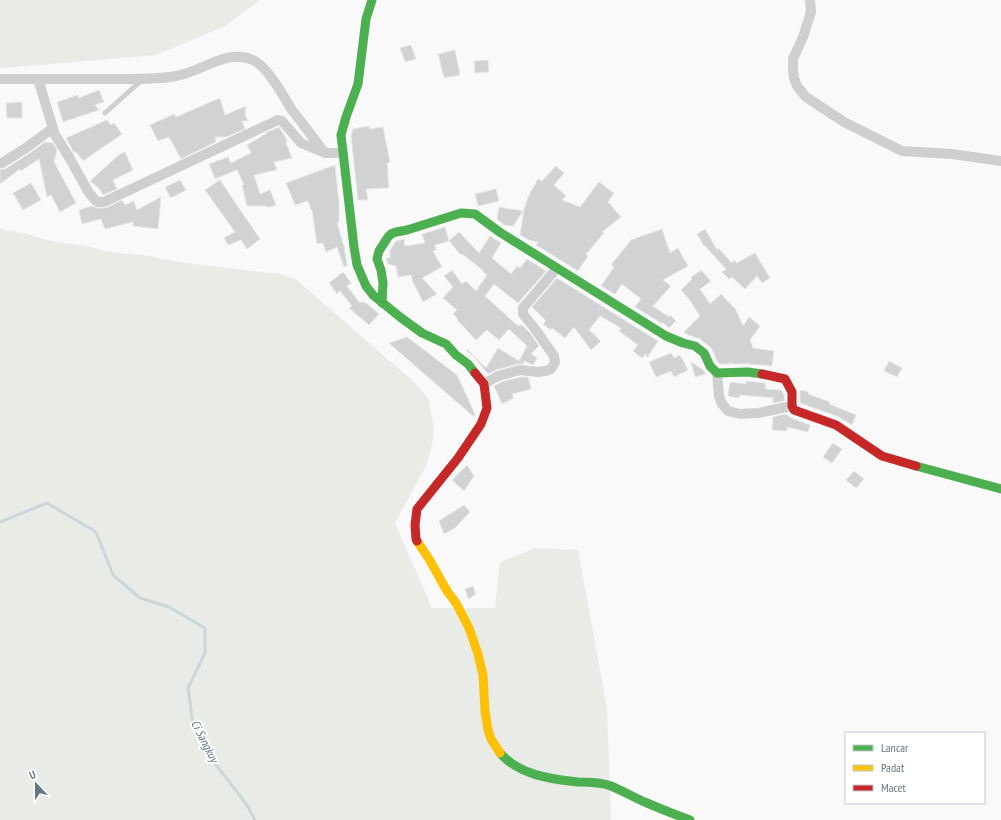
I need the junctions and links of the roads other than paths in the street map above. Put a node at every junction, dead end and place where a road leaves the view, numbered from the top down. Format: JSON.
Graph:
{"nodes":[{"id":1,"x":372,"y":0,"type":"edge"},
{"id":2,"x":810,"y":0,"type":"edge"},
{"id":3,"x":144,"y":78,"type":"junction"},
{"id":4,"x":0,"y":79,"type":"edge"},
{"id":5,"x":38,"y":79,"type":"junction"},
{"id":6,"x":105,"y":113,"type":"dead end"},
{"id":7,"x":53,"y":128,"type":"junction"},
{"id":8,"x":325,"y":153,"type":"junction"},
{"id":9,"x":343,"y":153,"type":"junction"},
{"id":10,"x":1001,"y":160,"type":"edge"},
{"id":11,"x":2,"y":163,"type":"dead end"},
{"id":12,"x":557,"y":268,"type":"junction"},
{"id":13,"x":382,"y":303,"type":"junction"},
{"id":14,"x":717,"y":373,"type":"junction"},
{"id":15,"x":484,"y":384,"type":"junction"},
{"id":16,"x":792,"y":406,"type":"junction"},
{"id":17,"x":1001,"y":488,"type":"edge"},
{"id":18,"x":690,"y":820,"type":"edge"}],
"edges":[{"from":1,"to":9,"type":"main road"},
{"from":2,"to":10,"type":"street"},
{"from":3,"to":5,"type":"street"},
{"from":3,"to":6,"type":"lane"},
{"from":3,"to":8,"type":"street"},
{"from":4,"to":5,"type":"street"},
{"from":5,"to":7,"type":"street"},
{"from":7,"to":8,"type":"street"},
{"from":7,"to":11,"type":"street"},
{"from":8,"to":9,"type":"street"},
{"from":9,"to":13,"type":"main road"},
{"from":12,"to":13,"type":"main road"},
{"from":12,"to":14,"type":"main road"},
{"from":12,"to":15,"type":"street"},
{"from":13,"to":15,"type":"main road"},
{"from":14,"to":16,"type":"main road"},
{"from":14,"to":16,"type":"street"},
{"from":15,"to":18,"type":"main road"},
{"from":16,"to":17,"type":"main road"}]}
